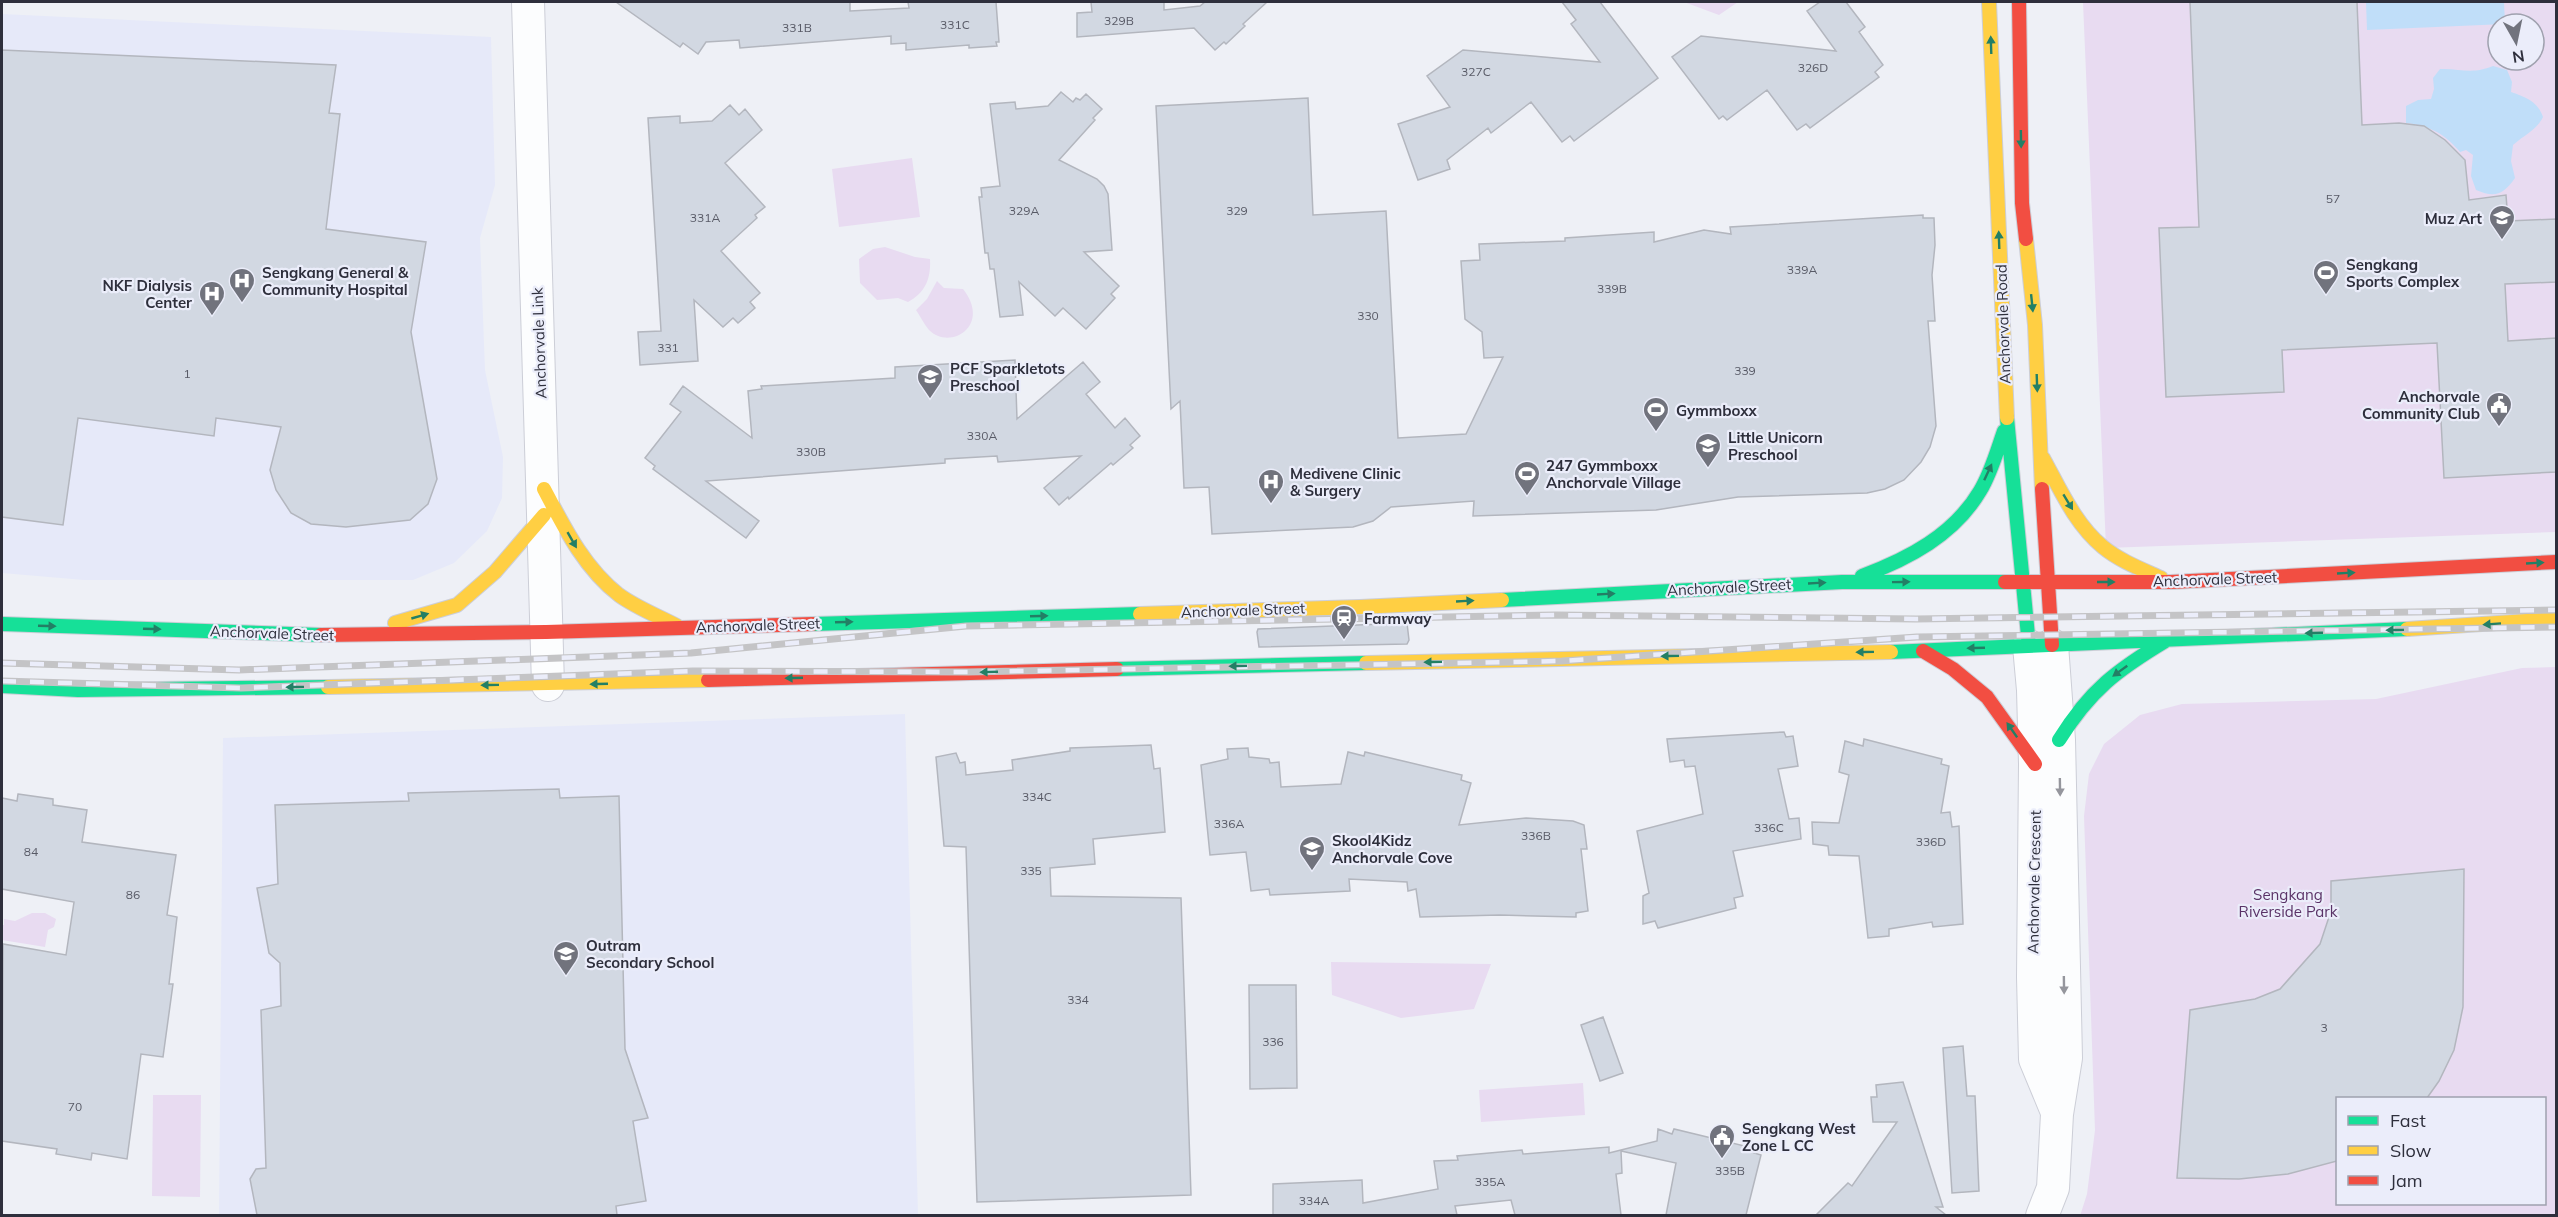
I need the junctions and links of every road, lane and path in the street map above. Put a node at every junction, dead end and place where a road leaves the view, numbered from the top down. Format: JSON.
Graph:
{"nodes":[{"id":1,"x":528,"y":2,"type":"edge"},
{"id":2,"x":1989,"y":2,"type":"edge"},
{"id":3,"x":2019,"y":2,"type":"edge"},
{"id":4,"x":2007,"y":424,"type":"junction"},
{"id":5,"x":2039,"y":452,"type":"junction"},
{"id":6,"x":544,"y":502,"type":"junction"},
{"id":7,"x":2556,"y":562,"type":"edge"},
{"id":8,"x":2022,"y":581,"type":"junction"},
{"id":9,"x":1842,"y":582,"type":"junction"},
{"id":10,"x":2048,"y":582,"type":"junction"},
{"id":11,"x":2171,"y":582,"type":"junction"},
{"id":12,"x":2553,"y":619,"type":"edge"},
{"id":13,"x":2,"y":624,"type":"edge"},
{"id":14,"x":681,"y":628,"type":"junction"},
{"id":15,"x":546,"y":632,"type":"junction"},
{"id":16,"x":344,"y":636,"type":"junction"},
{"id":17,"x":2168,"y":639,"type":"junction"},
{"id":18,"x":2041,"y":646,"type":"junction"},
{"id":19,"x":1923,"y":651,"type":"junction"},
{"id":20,"x":548,"y":685,"type":"junction"},
{"id":21,"x":2,"y":686,"type":"edge"},
{"id":22,"x":2059,"y":740,"type":"junction"},
{"id":23,"x":2035,"y":764,"type":"junction"},
{"id":24,"x":2057,"y":1114,"type":"junction"},
{"id":25,"x":2042,"y":1215,"type":"edge"}],
"edges":[{"from":1,"to":6,"type":"street","name":"Anchorvale Link"},
{"from":4,"to":2,"type":"street","name":"Anchorvale Road","one_way":true},
{"from":3,"to":5,"type":"street","name":"Anchorvale Road","one_way":true},
{"from":4,"to":8,"type":"street","name":"Anchorvale Road"},
{"from":9,"to":4,"type":"street","one_way":true},
{"from":5,"to":10,"type":"street","name":"Anchorvale Road"},
{"from":5,"to":11,"type":"street","one_way":true},
{"from":6,"to":14,"type":"street","one_way":true},
{"from":6,"to":15,"type":"street","name":"Anchorvale Link"},
{"from":16,"to":6,"type":"street","one_way":true},
{"from":11,"to":7,"type":"street","name":"Anchorvale Street","one_way":true},
{"from":9,"to":8,"type":"street","name":"Anchorvale Street","one_way":true},
{"from":8,"to":10,"type":"street","name":"Anchorvale Street"},
{"from":8,"to":18,"type":"street","name":"Anchorvale Road"},
{"from":14,"to":9,"type":"street","name":"Anchorvale Street","one_way":true},
{"from":10,"to":11,"type":"street","name":"Anchorvale Street","one_way":true},
{"from":10,"to":18,"type":"street","name":"Anchorvale Road"},
{"from":12,"to":17,"type":"street","one_way":true},
{"from":13,"to":16,"type":"street","name":"Anchorvale Street","one_way":true},
{"from":14,"to":15,"type":"street","name":"Anchorvale Street"},
{"from":15,"to":16,"type":"street","name":"Anchorvale Street"},
{"from":15,"to":20,"type":"street","name":"Anchorvale Link"},
{"from":17,"to":18,"type":"street"},
{"from":17,"to":22,"type":"street","one_way":true},
{"from":18,"to":19,"type":"street","one_way":true},
{"from":18,"to":22,"type":"street","name":"Anchorvale Crescent"},
{"from":18,"to":23,"type":"street","name":"Anchorvale Crescent"},
{"from":19,"to":20,"type":"street","one_way":true},
{"from":23,"to":19,"type":"street","one_way":true},
{"from":20,"to":21,"type":"street","one_way":true},
{"from":22,"to":24,"type":"street","name":"Anchorvale Crescent","one_way":true},
{"from":23,"to":24,"type":"street","name":"Anchorvale Crescent"},
{"from":24,"to":25,"type":"street","name":"Anchorvale Crescent"}]}
